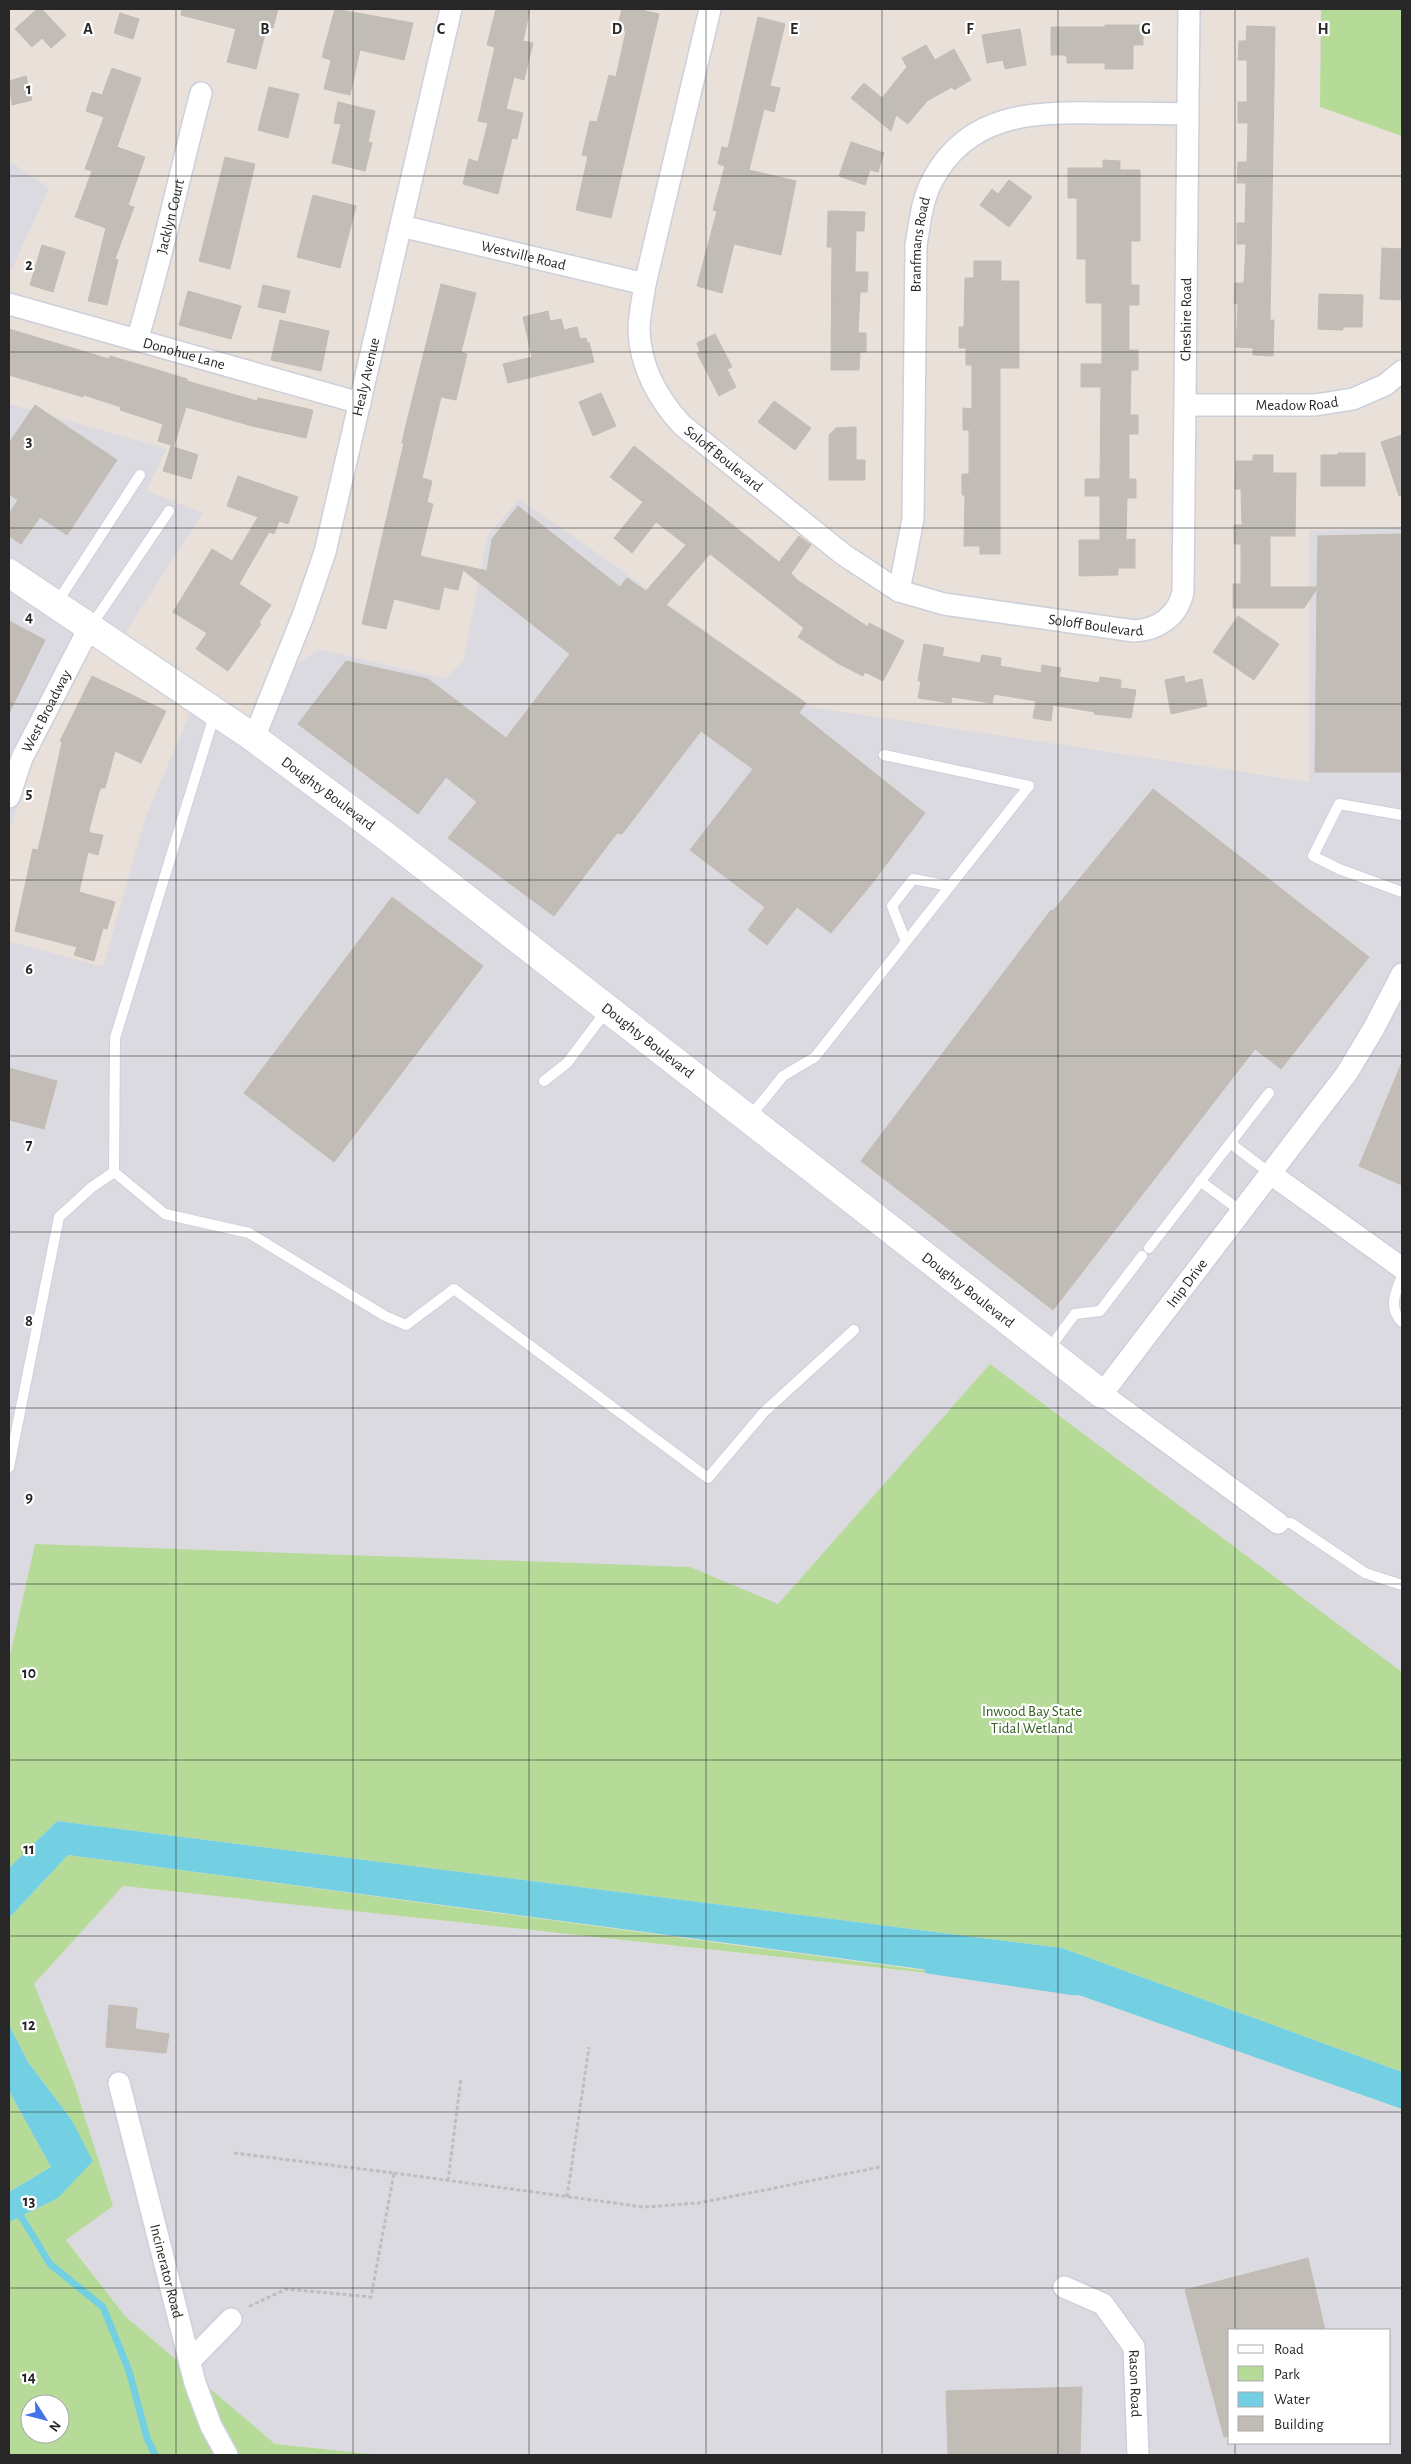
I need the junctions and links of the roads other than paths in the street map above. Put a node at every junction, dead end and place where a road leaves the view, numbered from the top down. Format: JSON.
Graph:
{"nodes":[{"id":1,"x":451,"y":9,"type":"edge"},
{"id":2,"x":710,"y":9,"type":"edge"},
{"id":3,"x":1189,"y":9,"type":"edge"},
{"id":4,"x":201,"y":93,"type":"dead end"},
{"id":5,"x":1186,"y":114,"type":"junction"},
{"id":6,"x":401,"y":226,"type":"junction"},
{"id":7,"x":645,"y":284,"type":"junction"},
{"id":8,"x":9,"y":304,"type":"edge"},
{"id":9,"x":137,"y":340,"type":"junction"},
{"id":10,"x":1402,"y":371,"type":"edge"},
{"id":11,"x":360,"y":403,"type":"junction"},
{"id":12,"x":1185,"y":405,"type":"junction"},
{"id":13,"x":140,"y":475,"type":"dead end"},
{"id":14,"x":169,"y":511,"type":"dead end"},
{"id":15,"x":9,"y":573,"type":"edge"},
{"id":16,"x":899,"y":591,"type":"junction"},
{"id":17,"x":55,"y":605,"type":"junction"},
{"id":18,"x":1162,"y":623,"type":"joint"},
{"id":19,"x":89,"y":628,"type":"junction"},
{"id":20,"x":215,"y":712,"type":"junction"},
{"id":21,"x":254,"y":738,"type":"junction"},
{"id":22,"x":884,"y":755,"type":"dead end"},
{"id":23,"x":9,"y":797,"type":"edge"},
{"id":24,"x":1402,"y":815,"type":"edge"},
{"id":25,"x":950,"y":886,"type":"junction"},
{"id":26,"x":1402,"y":892,"type":"edge"},
{"id":27,"x":906,"y":942,"type":"junction"},
{"id":28,"x":1402,"y":974,"type":"edge"},
{"id":29,"x":1396,"y":1002,"type":"edge"},
{"id":30,"x":608,"y":1010,"type":"junction"},
{"id":31,"x":544,"y":1081,"type":"dead end"},
{"id":32,"x":1269,"y":1093,"type":"dead end"},
{"id":33,"x":748,"y":1119,"type":"junction"},
{"id":34,"x":1230,"y":1143,"type":"junction"},
{"id":35,"x":114,"y":1172,"type":"junction"},
{"id":36,"x":1271,"y":1174,"type":"junction"},
{"id":37,"x":1200,"y":1181,"type":"junction"},
{"id":38,"x":1242,"y":1212,"type":"junction"},
{"id":39,"x":1149,"y":1248,"type":"dead end"},
{"id":40,"x":1142,"y":1256,"type":"dead end"},
{"id":41,"x":1402,"y":1268,"type":"edge"},
{"id":42,"x":1402,"y":1276,"type":"edge"},
{"id":43,"x":1402,"y":1322,"type":"edge"},
{"id":44,"x":854,"y":1330,"type":"dead end"},
{"id":45,"x":1046,"y":1351,"type":"junction"},
{"id":46,"x":1102,"y":1394,"type":"junction"},
{"id":47,"x":9,"y":1468,"type":"edge"},
{"id":48,"x":1278,"y":1523,"type":"joint"},
{"id":49,"x":1402,"y":1585,"type":"edge"},
{"id":50,"x":119,"y":2083,"type":"dead end"},
{"id":51,"x":1064,"y":2287,"type":"dead end"},
{"id":52,"x":231,"y":2319,"type":"road end"},
{"id":53,"x":190,"y":2361,"type":"junction"},
{"id":54,"x":227,"y":2455,"type":"edge"},
{"id":55,"x":1138,"y":2455,"type":"edge"}],
"edges":[{"from":1,"to":6,"type":"street","name":"Healy Avenue"},
{"from":2,"to":7,"type":"street","name":"Soloff Boulevard"},
{"from":3,"to":5,"type":"street","name":"Cheshire Road"},
{"from":4,"to":9,"type":"street","name":"Jacklyn Court"},
{"from":5,"to":12,"type":"street","name":"Cheshire Road"},
{"from":5,"to":16,"type":"street","name":"Branfmans Road"},
{"from":6,"to":7,"type":"street","name":"Westville Road"},
{"from":6,"to":11,"type":"street","name":"Healy Avenue"},
{"from":7,"to":16,"type":"street","name":"Soloff Boulevard"},
{"from":8,"to":9,"type":"street","name":"Donohue Lane"},
{"from":9,"to":11,"type":"street","name":"Donohue Lane"},
{"from":10,"to":12,"type":"street","name":"Meadow Road"},
{"from":11,"to":21,"type":"street","name":"Healy Avenue"},
{"from":12,"to":18,"type":"street","name":"Cheshire Road"},
{"from":13,"to":17,"type":"lane"},
{"from":14,"to":19,"type":"lane"},
{"from":15,"to":17,"type":"main road","name":"Doughty Boulevard"},
{"from":16,"to":18,"type":"street","name":"Soloff Boulevard"},
{"from":17,"to":19,"type":"main road","name":"Doughty Boulevard"},
{"from":19,"to":20,"type":"main road","name":"Doughty Boulevard"},
{"from":19,"to":23,"type":"street","name":"West Broadway"},
{"from":20,"to":21,"type":"main road","name":"Doughty Boulevard"},
{"from":20,"to":35,"type":"lane"},
{"from":21,"to":30,"type":"main road","name":"Doughty Boulevard"},
{"from":22,"to":25,"type":"lane"},
{"from":24,"to":26,"type":"lane"},
{"from":25,"to":27,"type":"lane"},
{"from":25,"to":27,"type":"lane"},
{"from":27,"to":33,"type":"lane"},
{"from":28,"to":29,"type":"street","name":"Inip Drive"},
{"from":29,"to":36,"type":"street","name":"Inip Drive"},
{"from":30,"to":31,"type":"lane"},
{"from":30,"to":33,"type":"main road","name":"Doughty Boulevard"},
{"from":32,"to":34,"type":"lane"},
{"from":33,"to":45,"type":"main road","name":"Doughty Boulevard"},
{"from":34,"to":36,"type":"lane"},
{"from":34,"to":37,"type":"lane"},
{"from":35,"to":44,"type":"lane"},
{"from":35,"to":47,"type":"lane"},
{"from":36,"to":38,"type":"street","name":"Inip Drive"},
{"from":36,"to":41,"type":"street"},
{"from":37,"to":38,"type":"lane"},
{"from":37,"to":39,"type":"lane"},
{"from":38,"to":46,"type":"street","name":"Inip Drive"},
{"from":40,"to":45,"type":"lane"},
{"from":42,"to":43,"type":"lane"},
{"from":45,"to":46,"type":"main road","name":"Doughty Boulevard"},
{"from":46,"to":48,"type":"street","name":"Doughty Boulevard"},
{"from":48,"to":49,"type":"lane"},
{"from":50,"to":53,"type":"street","name":"Incinerator Road"},
{"from":51,"to":55,"type":"street","name":"Rason Road"},
{"from":52,"to":53,"type":"street"},
{"from":53,"to":54,"type":"street","name":"Incinerator Road"}]}
